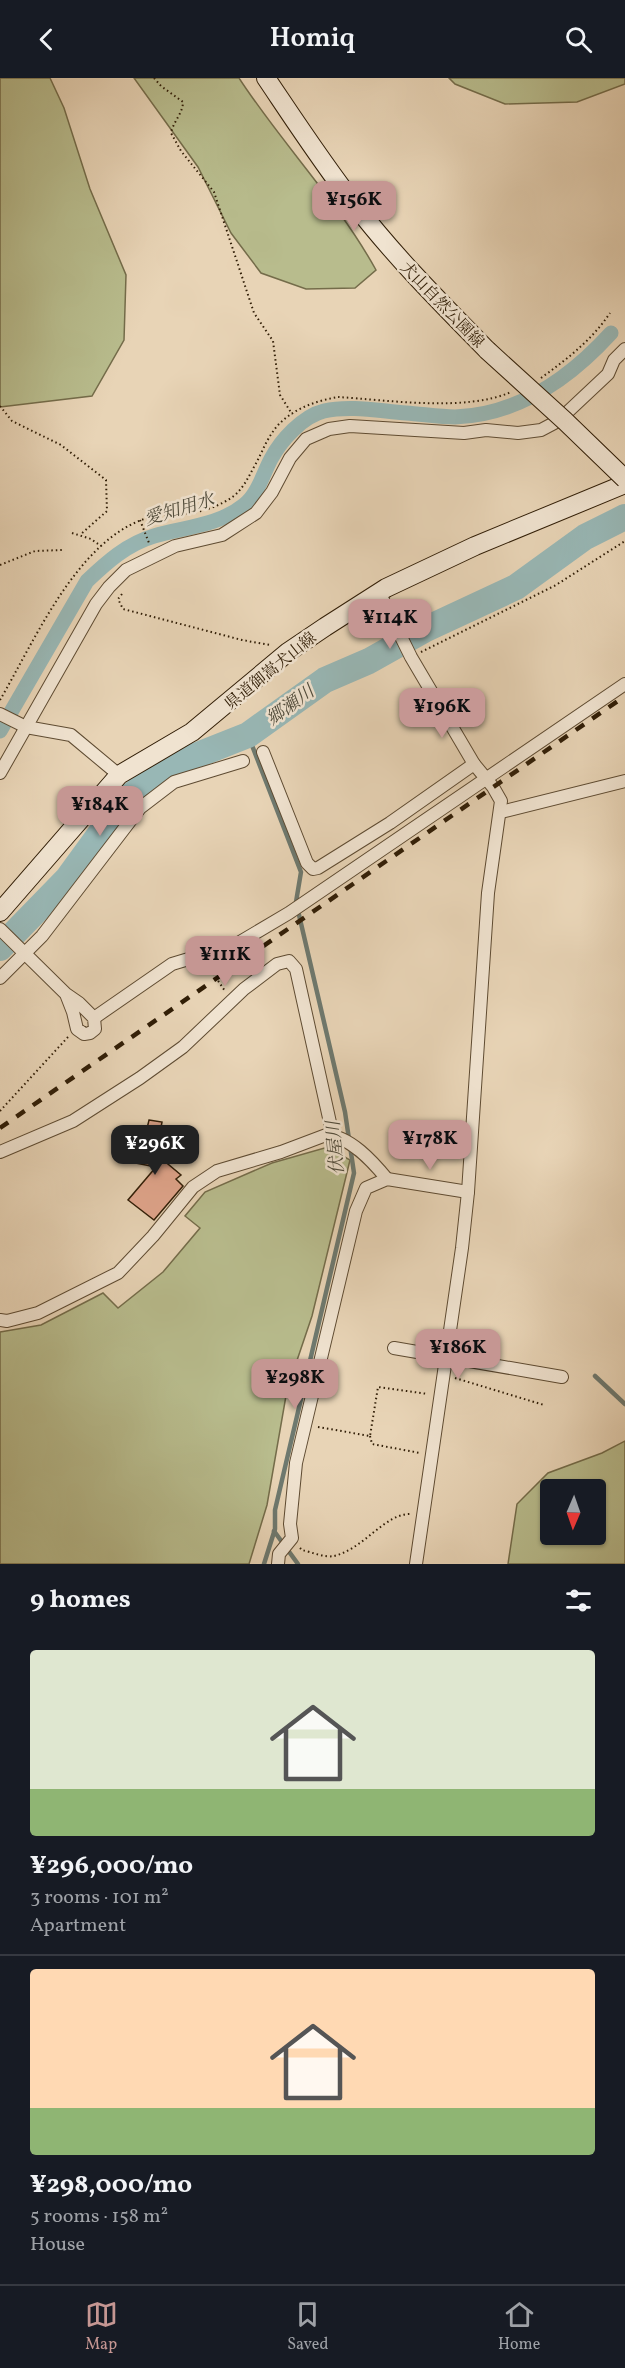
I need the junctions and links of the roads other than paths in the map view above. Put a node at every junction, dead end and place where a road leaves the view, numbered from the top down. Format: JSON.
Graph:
{"nodes":[{"id":1,"x":266,"y":78,"type":"edge"},
{"id":2,"x":274,"y":78,"type":"edge"},
{"id":3,"x":288,"y":110,"type":"junction"},
{"id":4,"x":625,"y":349,"type":"edge"},
{"id":5,"x":625,"y":479,"type":"edge"},
{"id":6,"x":625,"y":484,"type":"edge"},
{"id":7,"x":379,"y":592,"type":"junction"},
{"id":8,"x":625,"y":684,"type":"edge"},
{"id":9,"x":0,"y":714,"type":"edge"},
{"id":10,"x":26,"y":728,"type":"junction"},
{"id":11,"x":263,"y":752,"type":"dead end"},
{"id":12,"x":243,"y":761,"type":"dead end"},
{"id":13,"x":474,"y":764,"type":"junction"},
{"id":14,"x":0,"y":773,"type":"edge"},
{"id":15,"x":119,"y":775,"type":"junction"},
{"id":16,"x":484,"y":778,"type":"junction"},
{"id":17,"x":625,"y":781,"type":"edge"},
{"id":18,"x":501,"y":812,"type":"junction"},
{"id":19,"x":0,"y":912,"type":"edge"},
{"id":20,"x":0,"y":929,"type":"edge"},
{"id":21,"x":25,"y":955,"type":"junction"},
{"id":22,"x":0,"y":978,"type":"edge"},
{"id":23,"x":66,"y":994,"type":"junction"},
{"id":24,"x":94,"y":1018,"type":"junction"},
{"id":25,"x":333,"y":1136,"type":"junction"},
{"id":26,"x":0,"y":1152,"type":"edge"},
{"id":27,"x":387,"y":1179,"type":"junction"},
{"id":28,"x":468,"y":1192,"type":"junction"},
{"id":29,"x":0,"y":1320,"type":"edge"},
{"id":30,"x":394,"y":1347,"type":"dead end"},
{"id":31,"x":446,"y":1357,"type":"junction"},
{"id":32,"x":562,"y":1377,"type":"dead end"},
{"id":33,"x":278,"y":1559,"type":"edge"},
{"id":34,"x":416,"y":1564,"type":"edge"}],
"edges":[{"from":1,"to":3,"type":"main road","name":"犬山自然公園線"},
{"from":2,"to":3,"type":"main road"},
{"from":3,"to":5,"type":"main road","name":"犬山自然公園線","bridge":true},
{"from":4,"to":10,"type":"street"},
{"from":6,"to":7,"type":"main road","name":"県道御嵩犬山線"},
{"from":7,"to":13,"type":"street"},
{"from":7,"to":15,"type":"main road","name":"県道御嵩犬山線"},
{"from":8,"to":16,"type":"street"},
{"from":9,"to":10,"type":"street"},
{"from":10,"to":14,"type":"street"},
{"from":10,"to":15,"type":"street"},
{"from":11,"to":13,"type":"street"},
{"from":12,"to":21,"type":"street"},
{"from":13,"to":16,"type":"street"},
{"from":15,"to":19,"type":"main road","name":"県道御嵩犬山線"},
{"from":16,"to":18,"type":"street"},
{"from":16,"to":24,"type":"street"},
{"from":17,"to":18,"type":"street"},
{"from":18,"to":28,"type":"street"},
{"from":20,"to":21,"type":"street"},
{"from":21,"to":22,"type":"street"},
{"from":21,"to":23,"type":"street"},
{"from":23,"to":24,"type":"street"},
{"from":23,"to":24,"type":"street"},
{"from":25,"to":26,"type":"street"},
{"from":25,"to":27,"type":"street"},
{"from":25,"to":29,"type":"street"},
{"from":27,"to":28,"type":"street"},
{"from":27,"to":33,"type":"street"},
{"from":28,"to":31,"type":"street"},
{"from":30,"to":31,"type":"street"},
{"from":31,"to":32,"type":"street"},
{"from":31,"to":34,"type":"street"}]}
